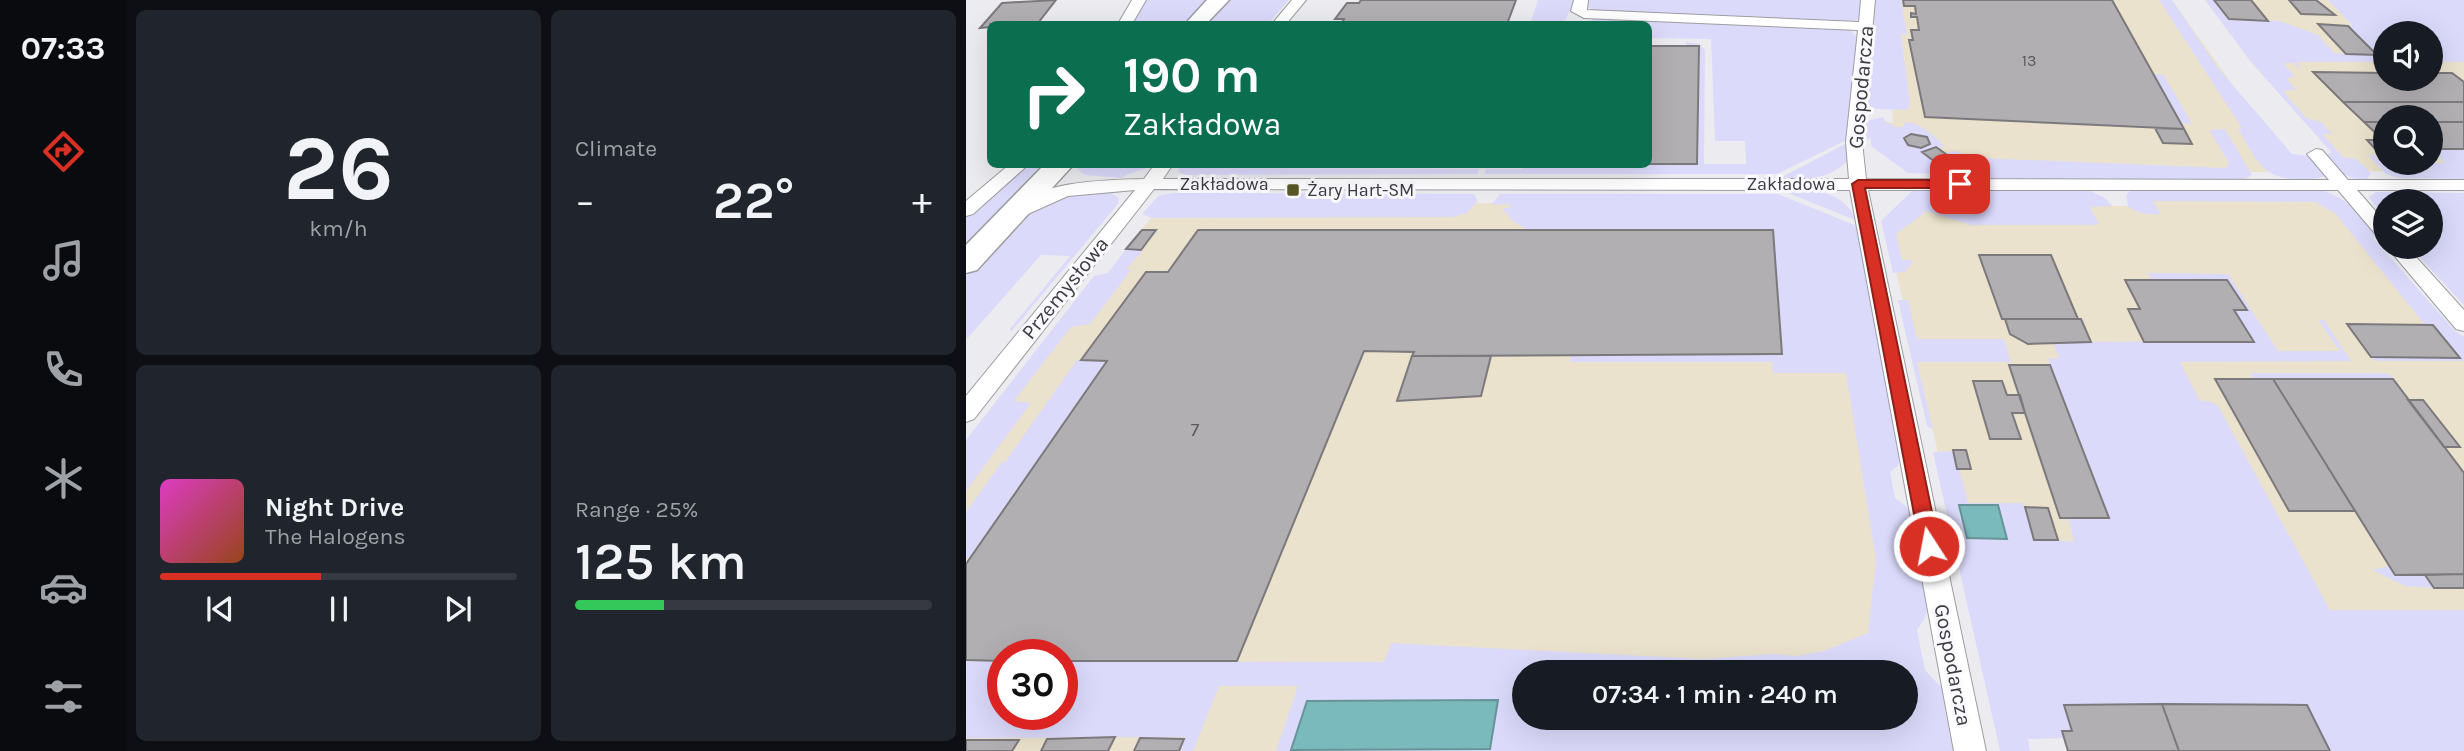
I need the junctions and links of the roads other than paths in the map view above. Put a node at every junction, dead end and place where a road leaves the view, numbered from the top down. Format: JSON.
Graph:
{"nodes":[{"id":1,"x":1139,"y":0,"type":"edge"},
{"id":2,"x":1219,"y":0,"type":"edge"},
{"id":3,"x":1299,"y":0,"type":"edge"},
{"id":4,"x":1581,"y":0,"type":"edge"},
{"id":5,"x":1868,"y":0,"type":"edge"},
{"id":6,"x":1127,"y":21,"type":"edge"},
{"id":7,"x":1198,"y":21,"type":"edge"},
{"id":8,"x":1282,"y":21,"type":"edge"},
{"id":9,"x":1866,"y":26,"type":"junction"},
{"id":10,"x":2316,"y":154,"type":"dead end"},
{"id":11,"x":1016,"y":168,"type":"edge"},
{"id":12,"x":1162,"y":168,"type":"edge"},
{"id":13,"x":1064,"y":179,"type":"edge"},
{"id":14,"x":1150,"y":184,"type":"junction"},
{"id":15,"x":1858,"y":184,"type":"junction"},
{"id":16,"x":1118,"y":185,"type":"joint"},
{"id":17,"x":2464,"y":185,"type":"edge"},
{"id":18,"x":2344,"y":186,"type":"junction"},
{"id":19,"x":968,"y":207,"type":"edge"},
{"id":20,"x":2373,"y":219,"type":"edge"},
{"id":21,"x":2407,"y":259,"type":"edge"},
{"id":22,"x":966,"y":263,"type":"edge"},
{"id":23,"x":2464,"y":324,"type":"edge"},
{"id":24,"x":966,"y":413,"type":"edge"},
{"id":25,"x":1970,"y":751,"type":"edge"}],
"edges":[{"from":1,"to":6,"type":"street"},
{"from":2,"to":7,"type":"main road"},
{"from":3,"to":8,"type":"street"},
{"from":4,"to":9,"type":"street"},
{"from":5,"to":9,"type":"street","name":"Gospodarcza"},
{"from":9,"to":15,"type":"street","name":"Gospodarcza"},
{"from":10,"to":18,"type":"street"},
{"from":11,"to":19,"type":"street"},
{"from":12,"to":14,"type":"street","name":"Przemysłowa"},
{"from":13,"to":16,"type":"street","name":"Zakładowa"},
{"from":13,"to":22,"type":"main road"},
{"from":14,"to":15,"type":"street","name":"Zakładowa"},
{"from":14,"to":16,"type":"street","name":"Zakładowa"},
{"from":14,"to":24,"type":"street","name":"Przemysłowa"},
{"from":15,"to":18,"type":"street","name":"Zakładowa"},
{"from":15,"to":25,"type":"street","name":"Gospodarcza"},
{"from":17,"to":18,"type":"street","name":"Zakładowa"},
{"from":18,"to":20,"type":"street"},
{"from":21,"to":23,"type":"street"}]}
